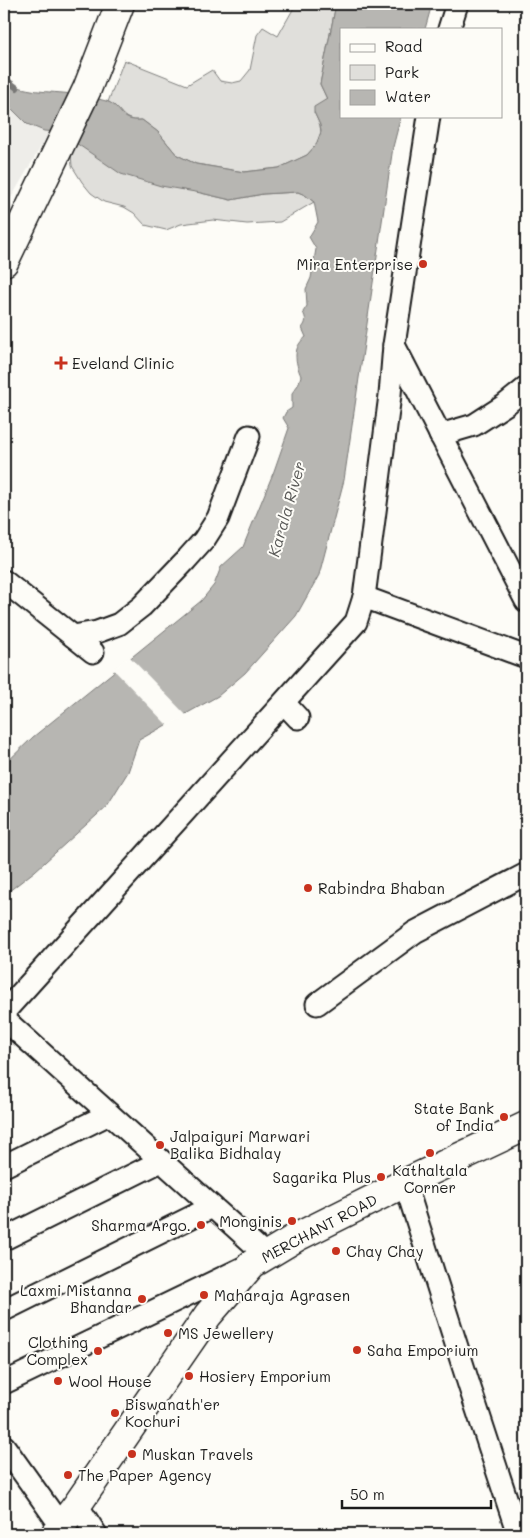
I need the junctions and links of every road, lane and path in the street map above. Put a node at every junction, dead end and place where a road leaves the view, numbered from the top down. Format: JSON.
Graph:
{"nodes":[{"id":1,"x":120,"y":4,"type":"edge"},
{"id":2,"x":457,"y":4,"type":"edge"},
{"id":3,"x":449,"y":28,"type":"edge"},
{"id":4,"x":429,"y":118,"type":"edge"},
{"id":5,"x":4,"y":262,"type":"edge"},
{"id":6,"x":394,"y":345,"type":"junction"},
{"id":7,"x":526,"y":388,"type":"edge"},
{"id":8,"x":440,"y":435,"type":"junction"},
{"id":9,"x":249,"y":436,"type":"dead end"},
{"id":10,"x":4,"y":581,"type":"edge"},
{"id":11,"x":364,"y":597,"type":"junction"},
{"id":12,"x":526,"y":601,"type":"edge"},
{"id":13,"x":73,"y":636,"type":"junction"},
{"id":14,"x":94,"y":652,"type":"dead end"},
{"id":15,"x":526,"y":657,"type":"edge"},
{"id":16,"x":526,"y":874,"type":"edge"},
{"id":17,"x":317,"y":1004,"type":"dead end"},
{"id":18,"x":4,"y":1012,"type":"edge"},
{"id":19,"x":4,"y":1019,"type":"edge"},
{"id":20,"x":109,"y":1114,"type":"junction"},
{"id":21,"x":526,"y":1126,"type":"edge"},
{"id":22,"x":161,"y":1161,"type":"junction"},
{"id":23,"x":4,"y":1166,"type":"edge"},
{"id":24,"x":405,"y":1183,"type":"junction"},
{"id":25,"x":212,"y":1207,"type":"junction"},
{"id":26,"x":4,"y":1239,"type":"edge"},
{"id":27,"x":259,"y":1259,"type":"junction"},
{"id":28,"x":4,"y":1310,"type":"edge"},
{"id":29,"x":4,"y":1383,"type":"edge"},
{"id":30,"x":4,"y":1446,"type":"edge"},
{"id":31,"x":78,"y":1505,"type":"junction"},
{"id":32,"x":58,"y":1530,"type":"edge"},
{"id":33,"x":96,"y":1534,"type":"edge"},
{"id":34,"x":518,"y":1534,"type":"edge"}],
"edges":[{"from":1,"to":5,"type":"street"},
{"from":2,"to":3,"type":"street"},
{"from":4,"to":6,"type":"street"},
{"from":6,"to":8,"type":"street"},
{"from":6,"to":11,"type":"street"},
{"from":7,"to":8,"type":"street"},
{"from":8,"to":12,"type":"street"},
{"from":9,"to":13,"type":"street"},
{"from":10,"to":13,"type":"street"},
{"from":11,"to":15,"type":"street"},
{"from":11,"to":18,"type":"street"},
{"from":13,"to":14,"type":"street"},
{"from":16,"to":17,"type":"street"},
{"from":19,"to":20,"type":"street"},
{"from":20,"to":22,"type":"street"},
{"from":20,"to":23,"type":"street"},
{"from":21,"to":24,"type":"street","name":"MERCHANT ROAD"},
{"from":22,"to":25,"type":"street"},
{"from":22,"to":26,"type":"street"},
{"from":24,"to":27,"type":"street","name":"MERCHANT ROAD"},
{"from":24,"to":34,"type":"street"},
{"from":25,"to":27,"type":"street"},
{"from":25,"to":28,"type":"street"},
{"from":27,"to":29,"type":"street"},
{"from":27,"to":31,"type":"street","name":"MERCHANT ROAD"},
{"from":30,"to":32,"type":"street"},
{"from":31,"to":32,"type":"street","name":"MERCHANT ROAD"},
{"from":31,"to":33,"type":"street"}]}
